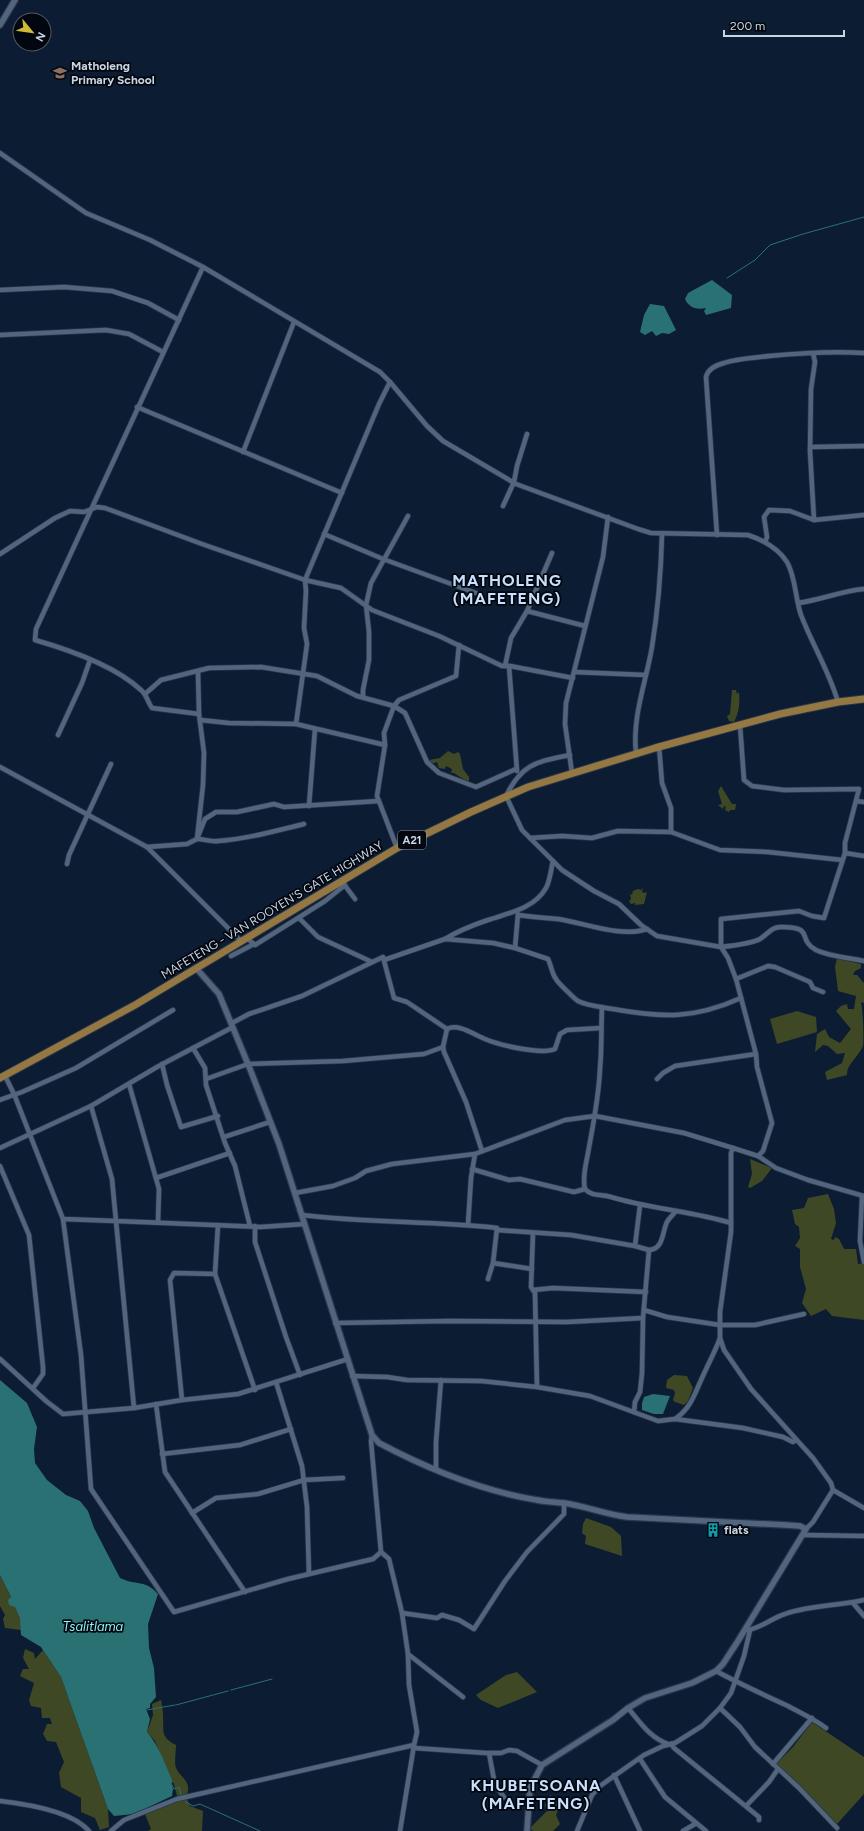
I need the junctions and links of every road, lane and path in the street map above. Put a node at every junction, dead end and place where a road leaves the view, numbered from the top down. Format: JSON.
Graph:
{"nodes":[{"id":1,"x":15,"y":0,"type":"edge"},
{"id":2,"x":0,"y":25,"type":"edge"},
{"id":3,"x":0,"y":153,"type":"edge"},
{"id":4,"x":203,"y":267,"type":"junction"},
{"id":5,"x":0,"y":290,"type":"edge"},
{"id":6,"x":179,"y":320,"type":"junction"},
{"id":7,"x":294,"y":322,"type":"junction"},
{"id":8,"x":0,"y":335,"type":"edge"},
{"id":9,"x":163,"y":352,"type":"junction"},
{"id":10,"x":813,"y":353,"type":"junction"},
{"id":11,"x":864,"y":353,"type":"edge"},
{"id":12,"x":390,"y":382,"type":"junction"},
{"id":13,"x":137,"y":407,"type":"junction"},
{"id":14,"x":527,"y":434,"type":"dead end"},
{"id":15,"x":864,"y":446,"type":"edge"},
{"id":16,"x":811,"y":447,"type":"junction"},
{"id":17,"x":243,"y":452,"type":"junction"},
{"id":18,"x":514,"y":482,"type":"junction"},
{"id":19,"x":342,"y":493,"type":"junction"},
{"id":20,"x":503,"y":506,"type":"dead end"},
{"id":21,"x":90,"y":510,"type":"junction"},
{"id":22,"x":864,"y":515,"type":"edge"},
{"id":23,"x":408,"y":516,"type":"dead end"},
{"id":24,"x":608,"y":517,"type":"junction"},
{"id":25,"x":814,"y":520,"type":"junction"},
{"id":26,"x":324,"y":534,"type":"junction"},
{"id":27,"x":662,"y":534,"type":"junction"},
{"id":28,"x":717,"y":535,"type":"junction"},
{"id":29,"x":765,"y":542,"type":"junction"},
{"id":30,"x":552,"y":553,"type":"dead end"},
{"id":31,"x":0,"y":554,"type":"edge"},
{"id":32,"x":383,"y":559,"type":"junction"},
{"id":33,"x":305,"y":580,"type":"junction"},
{"id":34,"x":864,"y":589,"type":"edge"},
{"id":35,"x":476,"y":593,"type":"dead end"},
{"id":36,"x":798,"y":603,"type":"junction"},
{"id":37,"x":366,"y":605,"type":"junction"},
{"id":38,"x":527,"y":611,"type":"junction"},
{"id":39,"x":585,"y":626,"type":"junction"},
{"id":40,"x":459,"y":645,"type":"junction"},
{"id":41,"x":90,"y":660,"type":"junction"},
{"id":42,"x":507,"y":666,"type":"junction"},
{"id":43,"x":198,"y":671,"type":"junction"},
{"id":44,"x":304,"y":673,"type":"junction"},
{"id":45,"x":574,"y":675,"type":"junction"},
{"id":46,"x":646,"y":675,"type":"junction"},
{"id":47,"x":145,"y":694,"type":"junction"},
{"id":48,"x":363,"y":697,"type":"junction"},
{"id":49,"x":864,"y":699,"type":"edge"},
{"id":50,"x":838,"y":702,"type":"junction"},
{"id":51,"x":394,"y":706,"type":"junction"},
{"id":52,"x":198,"y":714,"type":"junction"},
{"id":53,"x":200,"y":720,"type":"junction"},
{"id":54,"x":296,"y":724,"type":"junction"},
{"id":55,"x":740,"y":725,"type":"junction"},
{"id":56,"x":315,"y":729,"type":"junction"},
{"id":57,"x":58,"y":735,"type":"dead end"},
{"id":58,"x":385,"y":744,"type":"junction"},
{"id":59,"x":659,"y":746,"type":"junction"},
{"id":60,"x":636,"y":753,"type":"junction"},
{"id":61,"x":570,"y":755,"type":"junction"},
{"id":62,"x":111,"y":764,"type":"dead end"},
{"id":63,"x":0,"y":767,"type":"edge"},
{"id":64,"x":516,"y":769,"type":"junction"},
{"id":65,"x":572,"y":773,"type":"junction"},
{"id":66,"x":519,"y":776,"type":"junction"},
{"id":67,"x":506,"y":796,"type":"junction"},
{"id":68,"x":379,"y":801,"type":"junction"},
{"id":69,"x":856,"y":802,"type":"junction"},
{"id":70,"x":864,"y":802,"type":"edge"},
{"id":71,"x":309,"y":806,"type":"junction"},
{"id":72,"x":87,"y":816,"type":"junction"},
{"id":73,"x":304,"y":824,"type":"dead end"},
{"id":74,"x":671,"y":832,"type":"junction"},
{"id":75,"x":530,"y":838,"type":"junction"},
{"id":76,"x":197,"y":839,"type":"junction"},
{"id":77,"x":147,"y":847,"type":"junction"},
{"id":78,"x":397,"y":848,"type":"junction"},
{"id":79,"x":845,"y":853,"type":"junction"},
{"id":80,"x":864,"y":856,"type":"edge"},
{"id":81,"x":842,"y":860,"type":"junction"},
{"id":82,"x":553,"y":861,"type":"junction"},
{"id":83,"x":67,"y":864,"type":"dead end"},
{"id":84,"x":343,"y":883,"type":"junction"},
{"id":85,"x":354,"y":899,"type":"dead end"},
{"id":86,"x":518,"y":913,"type":"junction"},
{"id":87,"x":299,"y":918,"type":"junction"},
{"id":88,"x":647,"y":929,"type":"junction"},
{"id":89,"x":244,"y":939,"type":"junction"},
{"id":90,"x":445,"y":939,"type":"junction"},
{"id":91,"x":254,"y":944,"type":"junction"},
{"id":92,"x":721,"y":947,"type":"junction"},
{"id":93,"x":515,"y":948,"type":"junction"},
{"id":94,"x":231,"y":956,"type":"dead end"},
{"id":95,"x":384,"y":960,"type":"junction"},
{"id":96,"x":864,"y":961,"type":"edge"},
{"id":97,"x":372,"y":962,"type":"junction"},
{"id":98,"x":196,"y":968,"type":"junction"},
{"id":99,"x":736,"y":980,"type":"junction"},
{"id":100,"x":823,"y":992,"type":"dead end"},
{"id":101,"x":741,"y":998,"type":"junction"},
{"id":102,"x":602,"y":1007,"type":"junction"},
{"id":103,"x":173,"y":1010,"type":"dead end"},
{"id":104,"x":232,"y":1025,"type":"junction"},
{"id":105,"x":601,"y":1028,"type":"junction"},
{"id":106,"x":447,"y":1029,"type":"junction"},
{"id":107,"x":443,"y":1047,"type":"junction"},
{"id":108,"x":193,"y":1048,"type":"junction"},
{"id":109,"x":756,"y":1054,"type":"junction"},
{"id":110,"x":162,"y":1064,"type":"junction"},
{"id":111,"x":248,"y":1064,"type":"junction"},
{"id":112,"x":3,"y":1077,"type":"edge"},
{"id":113,"x":206,"y":1078,"type":"junction"},
{"id":114,"x":657,"y":1079,"type":"dead end"},
{"id":115,"x":129,"y":1084,"type":"junction"},
{"id":116,"x":14,"y":1094,"type":"junction"},
{"id":117,"x":0,"y":1100,"type":"edge"},
{"id":118,"x":91,"y":1106,"type":"junction"},
{"id":119,"x":218,"y":1116,"type":"junction"},
{"id":120,"x":595,"y":1116,"type":"junction"},
{"id":121,"x":270,"y":1122,"type":"junction"},
{"id":122,"x":30,"y":1135,"type":"junction"},
{"id":123,"x":224,"y":1137,"type":"junction"},
{"id":124,"x":0,"y":1148,"type":"edge"},
{"id":125,"x":733,"y":1148,"type":"junction"},
{"id":126,"x":482,"y":1151,"type":"junction"},
{"id":127,"x":230,"y":1153,"type":"junction"},
{"id":128,"x":475,"y":1154,"type":"junction"},
{"id":129,"x":758,"y":1156,"type":"junction"},
{"id":130,"x":0,"y":1166,"type":"edge"},
{"id":131,"x":472,"y":1169,"type":"junction"},
{"id":132,"x":156,"y":1178,"type":"junction"},
{"id":133,"x":585,"y":1189,"type":"junction"},
{"id":134,"x":295,"y":1193,"type":"junction"},
{"id":135,"x":863,"y":1196,"type":"edge"},
{"id":136,"x":640,"y":1205,"type":"junction"},
{"id":137,"x":675,"y":1212,"type":"junction"},
{"id":138,"x":302,"y":1215,"type":"junction"},
{"id":139,"x":63,"y":1218,"type":"junction"},
{"id":140,"x":116,"y":1221,"type":"junction"},
{"id":141,"x":158,"y":1222,"type":"junction"},
{"id":142,"x":731,"y":1223,"type":"junction"},
{"id":143,"x":305,"y":1224,"type":"junction"},
{"id":144,"x":218,"y":1225,"type":"junction"},
{"id":145,"x":468,"y":1225,"type":"junction"},
{"id":146,"x":253,"y":1226,"type":"junction"},
{"id":147,"x":497,"y":1230,"type":"junction"},
{"id":148,"x":533,"y":1233,"type":"junction"},
{"id":149,"x":635,"y":1246,"type":"junction"},
{"id":150,"x":649,"y":1250,"type":"junction"},
{"id":151,"x":864,"y":1262,"type":"edge"},
{"id":152,"x":493,"y":1263,"type":"junction"},
{"id":153,"x":532,"y":1269,"type":"junction"},
{"id":154,"x":215,"y":1274,"type":"junction"},
{"id":155,"x":488,"y":1279,"type":"dead end"},
{"id":156,"x":532,"y":1290,"type":"junction"},
{"id":157,"x":646,"y":1292,"type":"junction"},
{"id":158,"x":644,"y":1310,"type":"junction"},
{"id":159,"x":804,"y":1314,"type":"dead end"},
{"id":160,"x":643,"y":1318,"type":"junction"},
{"id":161,"x":537,"y":1322,"type":"junction"},
{"id":162,"x":335,"y":1323,"type":"junction"},
{"id":163,"x":720,"y":1325,"type":"junction"},
{"id":164,"x":720,"y":1338,"type":"junction"},
{"id":165,"x":0,"y":1359,"type":"edge"},
{"id":166,"x":348,"y":1359,"type":"junction"},
{"id":167,"x":300,"y":1375,"type":"junction"},
{"id":168,"x":352,"y":1376,"type":"junction"},
{"id":169,"x":441,"y":1380,"type":"junction"},
{"id":170,"x":276,"y":1382,"type":"junction"},
{"id":171,"x":537,"y":1387,"type":"junction"},
{"id":172,"x":33,"y":1388,"type":"junction"},
{"id":173,"x":255,"y":1390,"type":"junction"},
{"id":174,"x":182,"y":1400,"type":"junction"},
{"id":175,"x":156,"y":1404,"type":"junction"},
{"id":176,"x":134,"y":1408,"type":"junction"},
{"id":177,"x":634,"y":1412,"type":"junction"},
{"id":178,"x":86,"y":1413,"type":"junction"},
{"id":179,"x":675,"y":1419,"type":"junction"},
{"id":180,"x":291,"y":1429,"type":"junction"},
{"id":181,"x":372,"y":1436,"type":"junction"},
{"id":182,"x":796,"y":1440,"type":"junction"},
{"id":183,"x":162,"y":1454,"type":"junction"},
{"id":184,"x":436,"y":1470,"type":"junction"},
{"id":185,"x":344,"y":1478,"type":"dead end"},
{"id":186,"x":304,"y":1480,"type":"junction"},
{"id":187,"x":832,"y":1490,"type":"junction"},
{"id":188,"x":564,"y":1503,"type":"junction"},
{"id":189,"x":864,"y":1508,"type":"edge"},
{"id":190,"x":192,"y":1513,"type":"junction"},
{"id":191,"x":805,"y":1532,"type":"junction"},
{"id":192,"x":864,"y":1536,"type":"edge"},
{"id":193,"x":382,"y":1552,"type":"junction"},
{"id":194,"x":309,"y":1574,"type":"junction"},
{"id":195,"x":245,"y":1592,"type":"junction"},
{"id":196,"x":864,"y":1600,"type":"edge"},
{"id":197,"x":853,"y":1603,"type":"junction"},
{"id":198,"x":402,"y":1613,"type":"junction"},
{"id":199,"x":864,"y":1616,"type":"edge"},
{"id":200,"x":747,"y":1630,"type":"junction"},
{"id":201,"x":408,"y":1654,"type":"junction"},
{"id":202,"x":716,"y":1671,"type":"junction"},
{"id":203,"x":735,"y":1682,"type":"junction"},
{"id":204,"x":463,"y":1697,"type":"dead end"},
{"id":205,"x":628,"y":1708,"type":"junction"},
{"id":206,"x":720,"y":1708,"type":"junction"},
{"id":207,"x":812,"y":1718,"type":"junction"},
{"id":208,"x":826,"y":1728,"type":"dead end"},
{"id":209,"x":669,"y":1744,"type":"junction"},
{"id":210,"x":414,"y":1747,"type":"junction"},
{"id":211,"x":488,"y":1753,"type":"junction"},
{"id":212,"x":640,"y":1759,"type":"junction"},
{"id":213,"x":773,"y":1764,"type":"junction"},
{"id":214,"x":542,"y":1765,"type":"junction"},
{"id":215,"x":778,"y":1769,"type":"junction"},
{"id":216,"x":614,"y":1776,"type":"junction"},
{"id":217,"x":504,"y":1797,"type":"dead end"},
{"id":218,"x":0,"y":1801,"type":"edge"},
{"id":219,"x":746,"y":1806,"type":"junction"},
{"id":220,"x":759,"y":1820,"type":"dead end"},
{"id":221,"x":695,"y":1824,"type":"junction"},
{"id":222,"x":837,"y":1828,"type":"dead end"},
{"id":223,"x":528,"y":1830,"type":"edge"},
{"id":224,"x":89,"y":1831,"type":"edge"},
{"id":225,"x":111,"y":1831,"type":"edge"},
{"id":226,"x":400,"y":1831,"type":"edge"},
{"id":227,"x":577,"y":1831,"type":"edge"},
{"id":228,"x":640,"y":1831,"type":"edge"},
{"id":229,"x":683,"y":1831,"type":"edge"},
{"id":230,"x":706,"y":1831,"type":"edge"}],
"edges":[{"from":1,"to":2,"type":"street"},
{"from":3,"to":4,"type":"street"},
{"from":4,"to":6,"type":"street"},
{"from":4,"to":7,"type":"street"},
{"from":5,"to":6,"type":"street"},
{"from":6,"to":9,"type":"street"},
{"from":7,"to":12,"type":"street"},
{"from":7,"to":17,"type":"street"},
{"from":8,"to":9,"type":"street"},
{"from":9,"to":13,"type":"street"},
{"from":10,"to":11,"type":"street"},
{"from":10,"to":16,"type":"street"},
{"from":10,"to":28,"type":"street"},
{"from":12,"to":18,"type":"street"},
{"from":12,"to":19,"type":"street"},
{"from":13,"to":17,"type":"street"},
{"from":13,"to":21,"type":"street"},
{"from":14,"to":18,"type":"street"},
{"from":15,"to":16,"type":"street"},
{"from":16,"to":25,"type":"street"},
{"from":17,"to":19,"type":"street"},
{"from":18,"to":20,"type":"street"},
{"from":18,"to":24,"type":"street"},
{"from":19,"to":26,"type":"street"},
{"from":21,"to":31,"type":"street"},
{"from":21,"to":33,"type":"street"},
{"from":21,"to":41,"type":"street"},
{"from":22,"to":25,"type":"street"},
{"from":23,"to":32,"type":"street"},
{"from":24,"to":27,"type":"street"},
{"from":24,"to":39,"type":"street"},
{"from":25,"to":29,"type":"street"},
{"from":26,"to":32,"type":"street"},
{"from":26,"to":33,"type":"street"},
{"from":27,"to":28,"type":"street"},
{"from":27,"to":46,"type":"street"},
{"from":28,"to":29,"type":"street"},
{"from":29,"to":36,"type":"street"},
{"from":30,"to":38,"type":"street"},
{"from":32,"to":35,"type":"street"},
{"from":32,"to":37,"type":"street"},
{"from":33,"to":37,"type":"street"},
{"from":33,"to":44,"type":"street"},
{"from":34,"to":36,"type":"street"},
{"from":36,"to":50,"type":"street"},
{"from":37,"to":40,"type":"street"},
{"from":37,"to":48,"type":"street"},
{"from":38,"to":39,"type":"street"},
{"from":38,"to":42,"type":"street"},
{"from":39,"to":45,"type":"street"},
{"from":40,"to":42,"type":"street"},
{"from":40,"to":51,"type":"street"},
{"from":41,"to":47,"type":"street"},
{"from":41,"to":57,"type":"street"},
{"from":42,"to":45,"type":"street"},
{"from":42,"to":64,"type":"street"},
{"from":43,"to":44,"type":"street"},
{"from":43,"to":47,"type":"street"},
{"from":43,"to":52,"type":"street"},
{"from":44,"to":48,"type":"street"},
{"from":44,"to":54,"type":"street"},
{"from":45,"to":46,"type":"street"},
{"from":45,"to":61,"type":"street"},
{"from":46,"to":60,"type":"street"},
{"from":47,"to":52,"type":"street"},
{"from":48,"to":51,"type":"street"},
{"from":49,"to":50,"type":"main road","name":"MAFETENG - VAN ROOYEN'S GATE HIGHWAY","number":"A21"},
{"from":50,"to":55,"type":"main road","name":"MAFETENG - VAN ROOYEN'S GATE HIGHWAY","number":"A21"},
{"from":51,"to":58,"type":"street"},
{"from":51,"to":64,"type":"street"},
{"from":52,"to":53,"type":"street"},
{"from":53,"to":54,"type":"street"},
{"from":53,"to":76,"type":"street"},
{"from":54,"to":56,"type":"street"},
{"from":55,"to":59,"type":"main road","name":"MAFETENG - VAN ROOYEN'S GATE HIGHWAY","number":"A21"},
{"from":55,"to":69,"type":"street"},
{"from":56,"to":58,"type":"street"},
{"from":56,"to":71,"type":"street"},
{"from":58,"to":68,"type":"street"},
{"from":59,"to":60,"type":"main road","name":"MAFETENG - VAN ROOYEN'S GATE HIGHWAY","number":"A21"},
{"from":59,"to":74,"type":"street"},
{"from":60,"to":65,"type":"main road","name":"MAFETENG - VAN ROOYEN'S GATE HIGHWAY","number":"A21"},
{"from":61,"to":65,"type":"street"},
{"from":61,"to":66,"type":"street"},
{"from":62,"to":72,"type":"street"},
{"from":63,"to":72,"type":"street"},
{"from":64,"to":66,"type":"street"},
{"from":65,"to":67,"type":"main road","name":"MAFETENG - VAN ROOYEN'S GATE HIGHWAY","number":"A21"},
{"from":66,"to":67,"type":"street"},
{"from":67,"to":75,"type":"street"},
{"from":67,"to":78,"type":"main road","name":"MAFETENG - VAN ROOYEN'S GATE HIGHWAY","number":"A21"},
{"from":68,"to":71,"type":"street"},
{"from":68,"to":78,"type":"street"},
{"from":69,"to":70,"type":"street"},
{"from":69,"to":79,"type":"street"},
{"from":71,"to":76,"type":"street"},
{"from":72,"to":77,"type":"street"},
{"from":72,"to":83,"type":"street"},
{"from":73,"to":76,"type":"street"},
{"from":74,"to":75,"type":"street"},
{"from":74,"to":81,"type":"street"},
{"from":75,"to":82,"type":"street"},
{"from":76,"to":77,"type":"street"},
{"from":77,"to":89,"type":"street"},
{"from":78,"to":84,"type":"main road","name":"MAFETENG - VAN ROOYEN'S GATE HIGHWAY","number":"A21"},
{"from":79,"to":80,"type":"street"},
{"from":79,"to":81,"type":"street"},
{"from":81,"to":92,"type":"street"},
{"from":82,"to":86,"type":"street"},
{"from":82,"to":88,"type":"street"},
{"from":84,"to":85,"type":"street"},
{"from":84,"to":87,"type":"street"},
{"from":84,"to":89,"type":"main road","name":"MAFETENG - VAN ROOYEN'S GATE HIGHWAY","number":"A21"},
{"from":86,"to":88,"type":"street"},
{"from":86,"to":90,"type":"street"},
{"from":86,"to":93,"type":"street"},
{"from":87,"to":91,"type":"street"},
{"from":87,"to":97,"type":"street"},
{"from":88,"to":92,"type":"street"},
{"from":89,"to":91,"type":"street"},
{"from":89,"to":98,"type":"main road","name":"MAFETENG - VAN ROOYEN'S GATE HIGHWAY","number":"A21"},
{"from":90,"to":93,"type":"street"},
{"from":90,"to":95,"type":"street"},
{"from":91,"to":94,"type":"street"},
{"from":92,"to":96,"type":"street"},
{"from":92,"to":99,"type":"street"},
{"from":93,"to":102,"type":"street"},
{"from":95,"to":97,"type":"street"},
{"from":95,"to":106,"type":"street"},
{"from":97,"to":104,"type":"street"},
{"from":98,"to":104,"type":"street"},
{"from":98,"to":112,"type":"main road","name":"MAFETENG - VAN ROOYEN'S GATE HIGHWAY","number":"A21"},
{"from":99,"to":100,"type":"street"},
{"from":99,"to":101,"type":"street"},
{"from":101,"to":102,"type":"street"},
{"from":101,"to":109,"type":"street"},
{"from":102,"to":105,"type":"street"},
{"from":103,"to":116,"type":"street"},
{"from":104,"to":108,"type":"street"},
{"from":104,"to":111,"type":"street"},
{"from":105,"to":106,"type":"street"},
{"from":105,"to":120,"type":"street"},
{"from":106,"to":107,"type":"street"},
{"from":107,"to":111,"type":"street"},
{"from":107,"to":126,"type":"street"},
{"from":108,"to":110,"type":"street"},
{"from":108,"to":113,"type":"street"},
{"from":109,"to":114,"type":"street"},
{"from":109,"to":129,"type":"street"},
{"from":110,"to":115,"type":"street"},
{"from":110,"to":119,"type":"street"},
{"from":111,"to":113,"type":"street"},
{"from":111,"to":121,"type":"street"},
{"from":112,"to":116,"type":"street"},
{"from":113,"to":119,"type":"street"},
{"from":115,"to":118,"type":"street"},
{"from":115,"to":132,"type":"street"},
{"from":116,"to":117,"type":"street"},
{"from":116,"to":122,"type":"street"},
{"from":118,"to":122,"type":"street"},
{"from":118,"to":140,"type":"street"},
{"from":119,"to":123,"type":"street"},
{"from":120,"to":125,"type":"street"},
{"from":120,"to":126,"type":"street"},
{"from":120,"to":133,"type":"street"},
{"from":121,"to":123,"type":"street"},
{"from":121,"to":134,"type":"street"},
{"from":122,"to":124,"type":"street"},
{"from":122,"to":139,"type":"street"},
{"from":123,"to":127,"type":"street"},
{"from":125,"to":129,"type":"street"},
{"from":125,"to":142,"type":"street"},
{"from":126,"to":128,"type":"street"},
{"from":127,"to":132,"type":"street"},
{"from":127,"to":146,"type":"street"},
{"from":128,"to":131,"type":"street"},
{"from":128,"to":134,"type":"street"},
{"from":129,"to":135,"type":"street"},
{"from":130,"to":172,"type":"street"},
{"from":131,"to":133,"type":"street"},
{"from":131,"to":145,"type":"street"},
{"from":132,"to":141,"type":"street"},
{"from":133,"to":136,"type":"street"},
{"from":134,"to":138,"type":"street"},
{"from":135,"to":151,"type":"street"},
{"from":136,"to":137,"type":"street"},
{"from":136,"to":149,"type":"street"},
{"from":137,"to":142,"type":"street"},
{"from":137,"to":150,"type":"street"},
{"from":138,"to":143,"type":"street"},
{"from":138,"to":145,"type":"street"},
{"from":139,"to":140,"type":"street"},
{"from":139,"to":178,"type":"street"},
{"from":140,"to":141,"type":"street"},
{"from":140,"to":176,"type":"street"},
{"from":141,"to":144,"type":"street"},
{"from":142,"to":163,"type":"street"},
{"from":143,"to":146,"type":"street"},
{"from":143,"to":162,"type":"street"},
{"from":144,"to":146,"type":"street"},
{"from":144,"to":154,"type":"street"},
{"from":145,"to":147,"type":"street"},
{"from":146,"to":167,"type":"street"},
{"from":147,"to":148,"type":"street"},
{"from":147,"to":152,"type":"street"},
{"from":148,"to":149,"type":"street"},
{"from":148,"to":153,"type":"street"},
{"from":149,"to":150,"type":"street"},
{"from":150,"to":157,"type":"street"},
{"from":152,"to":153,"type":"street"},
{"from":152,"to":155,"type":"street"},
{"from":153,"to":156,"type":"street"},
{"from":154,"to":173,"type":"street"},
{"from":154,"to":174,"type":"street"},
{"from":156,"to":157,"type":"street"},
{"from":156,"to":161,"type":"street"},
{"from":157,"to":158,"type":"street"},
{"from":158,"to":160,"type":"street"},
{"from":158,"to":163,"type":"street"},
{"from":159,"to":163,"type":"street"},
{"from":160,"to":161,"type":"street"},
{"from":160,"to":177,"type":"street"},
{"from":161,"to":162,"type":"street"},
{"from":161,"to":171,"type":"street"},
{"from":162,"to":166,"type":"street"},
{"from":163,"to":164,"type":"street"},
{"from":164,"to":179,"type":"street"},
{"from":164,"to":182,"type":"street"},
{"from":165,"to":172,"type":"street"},
{"from":166,"to":167,"type":"street"},
{"from":166,"to":168,"type":"street"},
{"from":167,"to":170,"type":"street"},
{"from":168,"to":169,"type":"street"},
{"from":168,"to":181,"type":"street"},
{"from":169,"to":171,"type":"street"},
{"from":169,"to":184,"type":"street"},
{"from":170,"to":173,"type":"street"},
{"from":170,"to":180,"type":"street"},
{"from":171,"to":177,"type":"street"},
{"from":172,"to":178,"type":"street"},
{"from":173,"to":174,"type":"street"},
{"from":174,"to":175,"type":"street"},
{"from":175,"to":176,"type":"street"},
{"from":175,"to":183,"type":"street"},
{"from":176,"to":178,"type":"street"},
{"from":177,"to":179,"type":"street"},
{"from":178,"to":195,"type":"street"},
{"from":179,"to":182,"type":"street"},
{"from":180,"to":183,"type":"street"},
{"from":180,"to":186,"type":"street"},
{"from":181,"to":184,"type":"street"},
{"from":181,"to":193,"type":"street"},
{"from":182,"to":187,"type":"street"},
{"from":183,"to":190,"type":"street"},
{"from":184,"to":188,"type":"street"},
{"from":185,"to":186,"type":"street"},
{"from":186,"to":190,"type":"street"},
{"from":186,"to":194,"type":"street"},
{"from":187,"to":189,"type":"street"},
{"from":187,"to":191,"type":"street"},
{"from":188,"to":191,"type":"street"},
{"from":188,"to":198,"type":"street"},
{"from":190,"to":195,"type":"street"},
{"from":191,"to":192,"type":"street"},
{"from":191,"to":200,"type":"street"},
{"from":193,"to":194,"type":"street"},
{"from":193,"to":198,"type":"street"},
{"from":194,"to":195,"type":"street"},
{"from":196,"to":197,"type":"street"},
{"from":197,"to":199,"type":"street"},
{"from":197,"to":200,"type":"street"},
{"from":198,"to":201,"type":"street"},
{"from":200,"to":202,"type":"street"},
{"from":200,"to":203,"type":"street"},
{"from":201,"to":204,"type":"street"},
{"from":201,"to":210,"type":"street"},
{"from":202,"to":203,"type":"street"},
{"from":202,"to":205,"type":"street"},
{"from":203,"to":206,"type":"street"},
{"from":203,"to":207,"type":"street"},
{"from":205,"to":209,"type":"street"},
{"from":205,"to":214,"type":"street"},
{"from":206,"to":209,"type":"street"},
{"from":206,"to":213,"type":"street"},
{"from":207,"to":208,"type":"street"},
{"from":207,"to":213,"type":"street"},
{"from":209,"to":212,"type":"street"},
{"from":209,"to":219,"type":"street"},
{"from":210,"to":211,"type":"street"},
{"from":210,"to":225,"type":"street"},
{"from":210,"to":226,"type":"street"},
{"from":211,"to":214,"type":"street"},
{"from":211,"to":217,"type":"street"},
{"from":212,"to":216,"type":"street"},
{"from":212,"to":221,"type":"street"},
{"from":213,"to":215,"type":"street"},
{"from":214,"to":223,"type":"street"},
{"from":215,"to":219,"type":"street"},
{"from":215,"to":222,"type":"street"},
{"from":216,"to":227,"type":"street"},
{"from":216,"to":228,"type":"street"},
{"from":218,"to":224,"type":"street"},
{"from":219,"to":220,"type":"street"},
{"from":221,"to":229,"type":"street"},
{"from":221,"to":230,"type":"street"}]}
